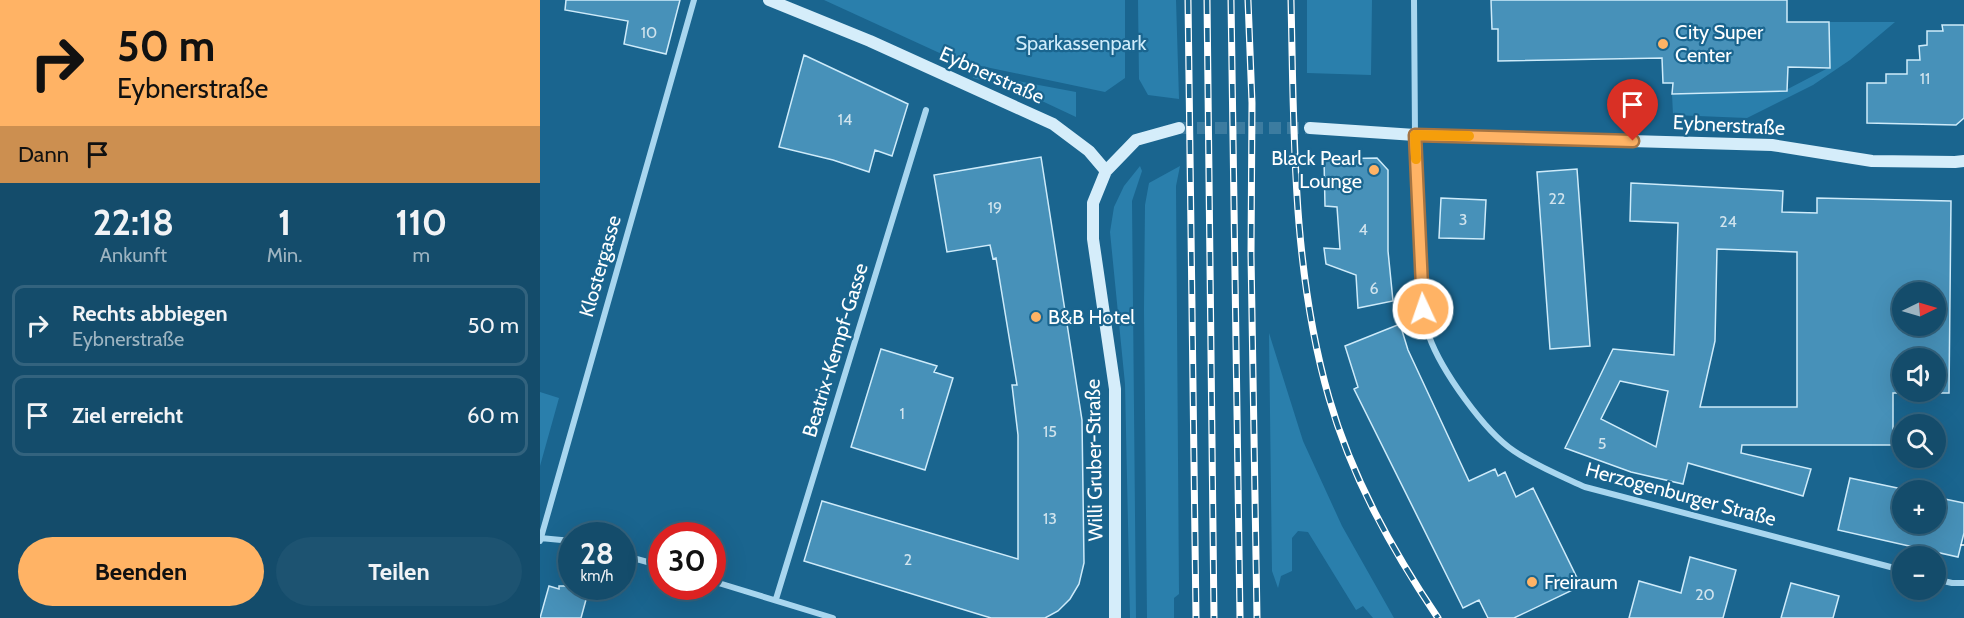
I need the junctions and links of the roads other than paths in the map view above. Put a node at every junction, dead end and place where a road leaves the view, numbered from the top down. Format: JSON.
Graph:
{"nodes":[{"id":1,"x":694,"y":0,"type":"edge"},
{"id":2,"x":770,"y":0,"type":"edge"},
{"id":3,"x":1414,"y":0,"type":"edge"},
{"id":4,"x":926,"y":110,"type":"dead end"},
{"id":5,"x":1310,"y":128,"type":"tunnel mouth"},
{"id":6,"x":1179,"y":129,"type":"tunnel mouth"},
{"id":7,"x":1415,"y":135,"type":"junction"},
{"id":8,"x":1964,"y":160,"type":"edge"},
{"id":9,"x":1106,"y":171,"type":"junction"},
{"id":10,"x":540,"y":539,"type":"edge"},
{"id":11,"x":558,"y":540,"type":"edge"},
{"id":12,"x":1892,"y":567,"type":"edge"},
{"id":13,"x":1946,"y":582,"type":"edge"},
{"id":14,"x":1964,"y":583,"type":"edge"},
{"id":15,"x":726,"y":585,"type":"edge"},
{"id":16,"x":776,"y":599,"type":"junction"},
{"id":17,"x":1113,"y":615,"type":"edge"},
{"id":18,"x":833,"y":618,"type":"edge"}],
"edges":[{"from":1,"to":10,"type":"street","name":"Klostergasse"},
{"from":2,"to":9,"type":"street","name":"Eybnerstraße"},
{"from":3,"to":7,"type":"street","name":"Herzogenburger Straße"},
{"from":4,"to":16,"type":"street","name":"Beatrix-Kempf-Gasse"},
{"from":5,"to":7,"type":"street","name":"Eybnerstraße"},
{"from":6,"to":9,"type":"street"},
{"from":7,"to":8,"type":"street","name":"Eybnerstraße"},
{"from":7,"to":12,"type":"street","name":"Herzogenburger Straße"},
{"from":9,"to":17,"type":"street","name":"Willi Gruber-Straße"},
{"from":10,"to":11,"type":"street"},
{"from":13,"to":14,"type":"street"},
{"from":15,"to":16,"type":"street"},
{"from":16,"to":18,"type":"street"}]}
